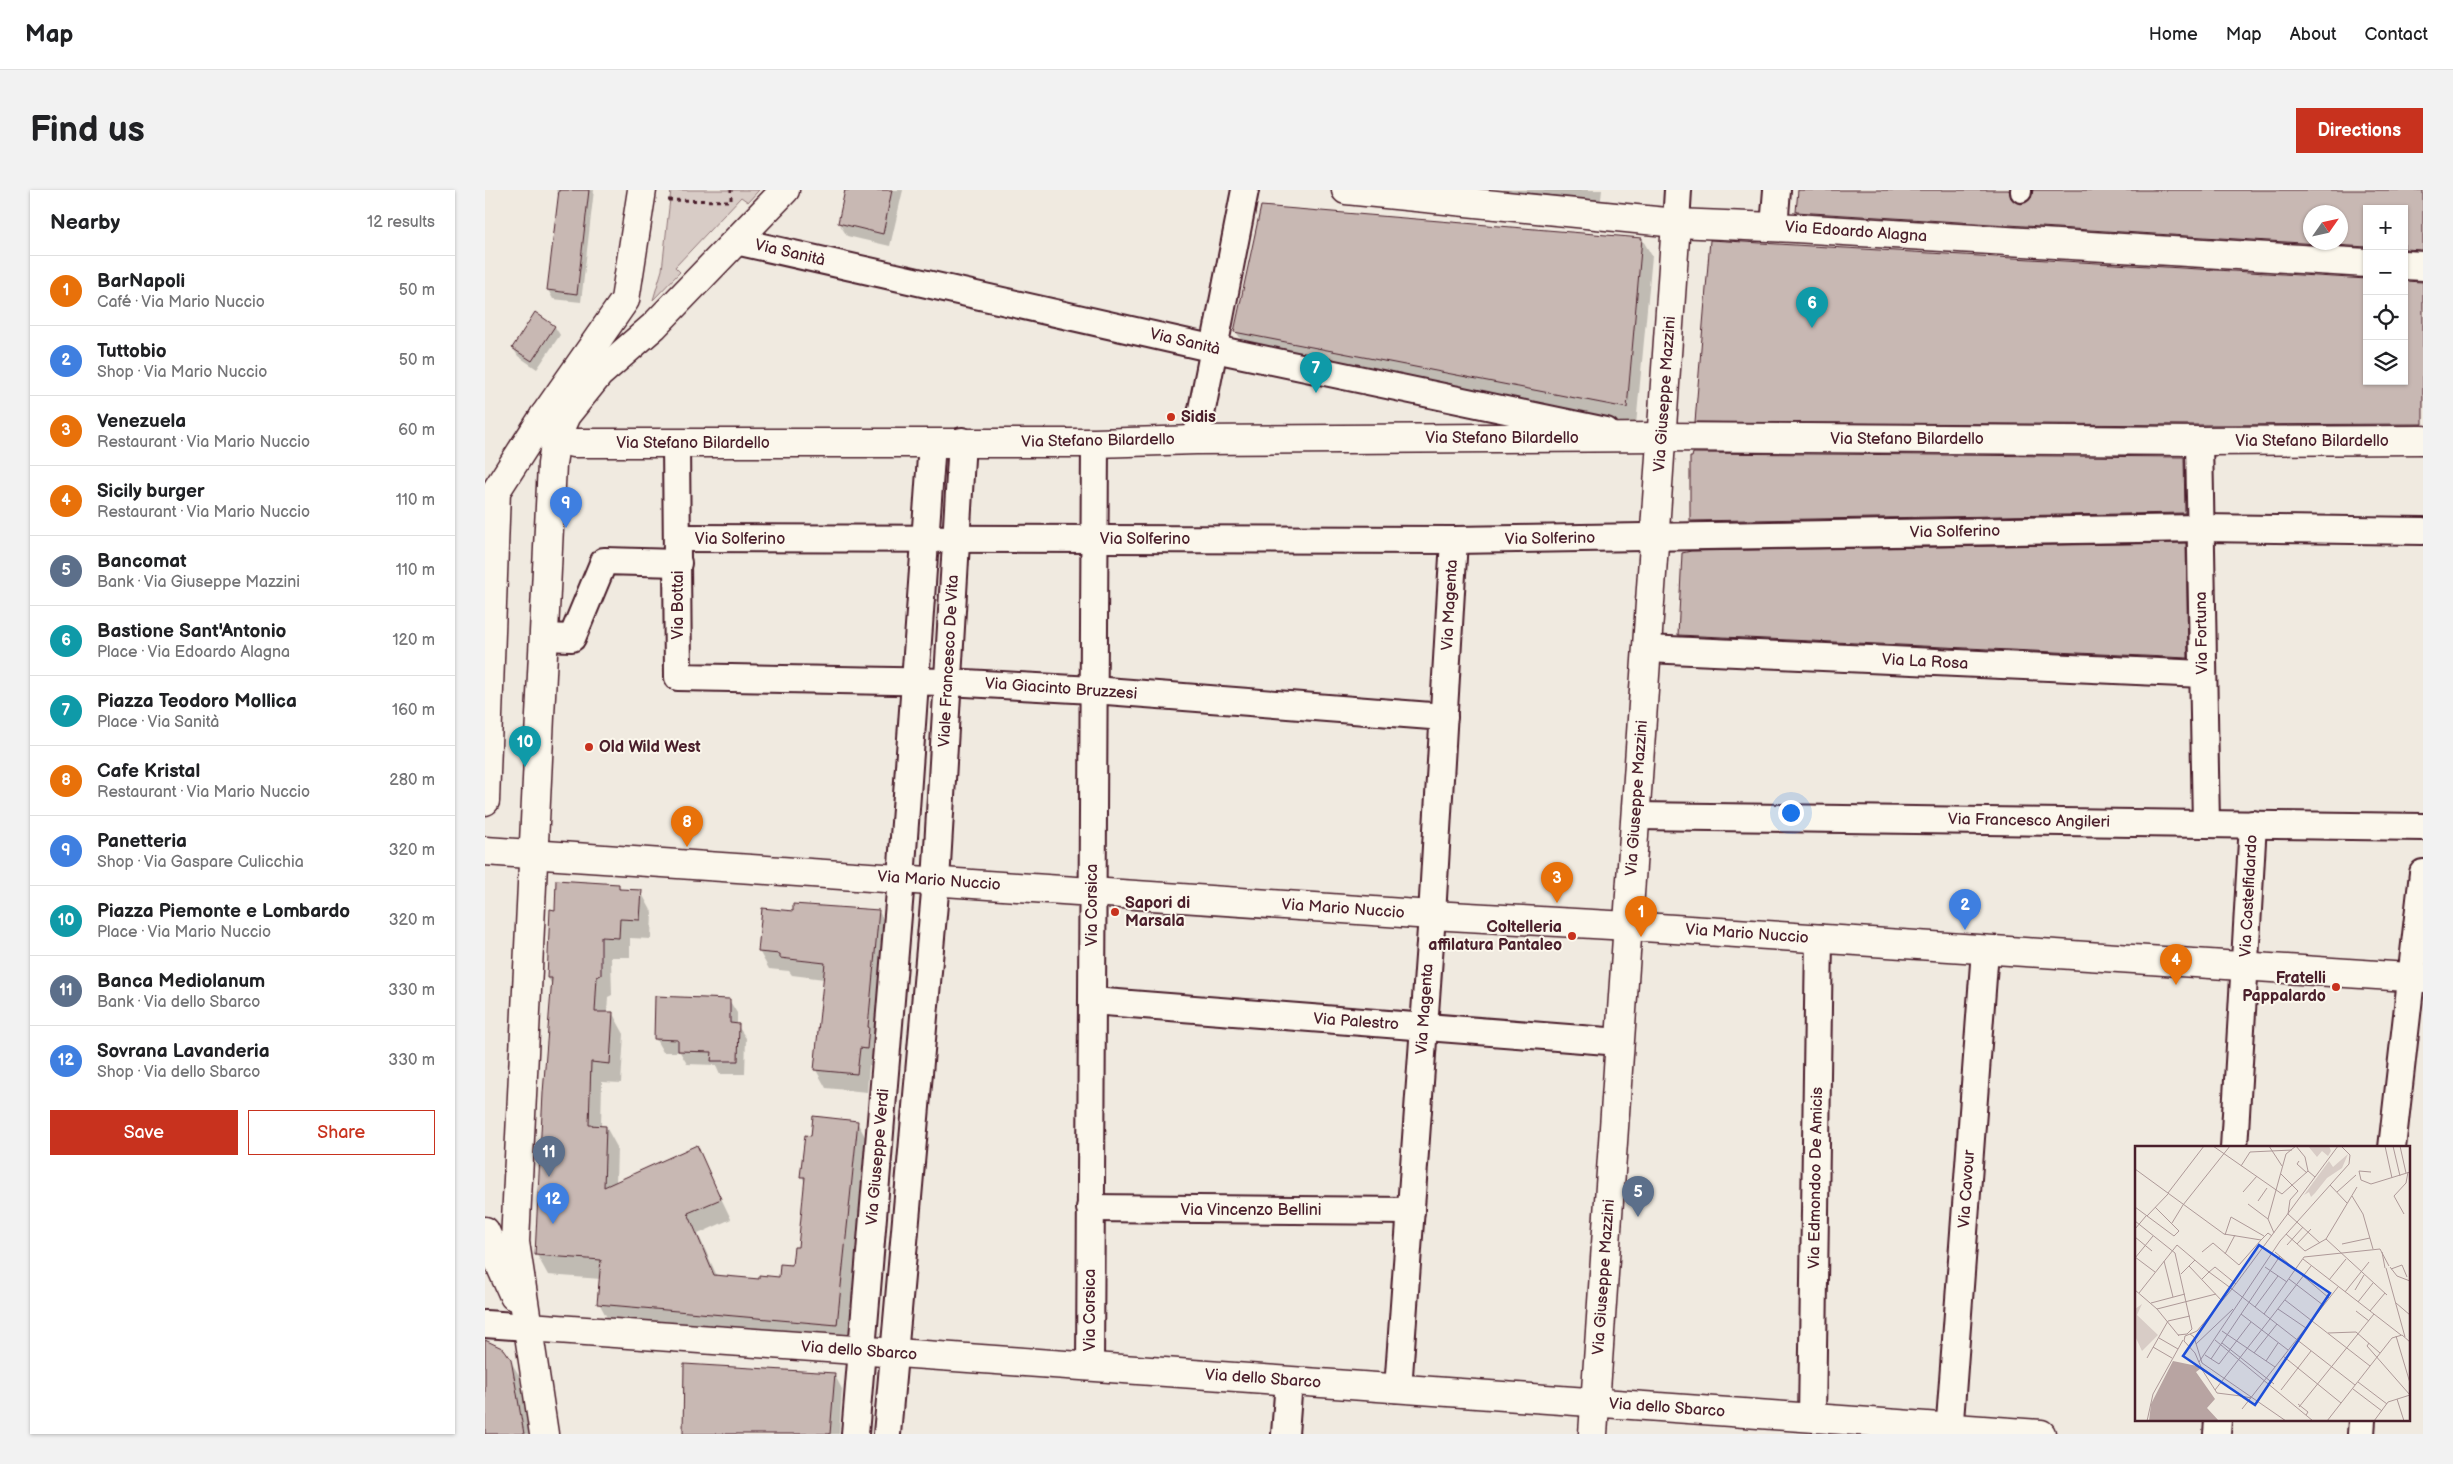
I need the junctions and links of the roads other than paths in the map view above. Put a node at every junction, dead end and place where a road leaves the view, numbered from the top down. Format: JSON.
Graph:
{"nodes":[{"id":1,"x":785,"y":190,"type":"edge"},
{"id":2,"x":1245,"y":190,"type":"edge"},
{"id":3,"x":1347,"y":190,"type":"edge"},
{"id":4,"x":1678,"y":190,"type":"edge"},
{"id":5,"x":1777,"y":190,"type":"edge"},
{"id":6,"x":642,"y":195,"type":"edge"},
{"id":7,"x":1463,"y":195,"type":"edge"},
{"id":8,"x":1676,"y":223,"type":"junction"},
{"id":9,"x":1774,"y":227,"type":"junction"},
{"id":10,"x":737,"y":241,"type":"junction"},
{"id":11,"x":2363,"y":263,"type":"edge"},
{"id":12,"x":2408,"y":265,"type":"edge"},
{"id":13,"x":2423,"y":266,"type":"edge"},
{"id":14,"x":1215,"y":349,"type":"junction"},
{"id":15,"x":550,"y":426,"type":"junction"},
{"id":16,"x":1649,"y":437,"type":"junction"},
{"id":17,"x":1196,"y":440,"type":"junction"},
{"id":18,"x":2423,"y":440,"type":"edge"},
{"id":19,"x":963,"y":441,"type":"junction"},
{"id":20,"x":2199,"y":442,"type":"junction"},
{"id":21,"x":676,"y":443,"type":"junction"},
{"id":22,"x":932,"y":443,"type":"junction"},
{"id":23,"x":1095,"y":443,"type":"junction"},
{"id":24,"x":491,"y":500,"type":"edge"},
{"id":25,"x":2201,"y":528,"type":"junction"},
{"id":26,"x":2423,"y":531,"type":"edge"},
{"id":27,"x":957,"y":538,"type":"junction"},
{"id":28,"x":1655,"y":538,"type":"junction"},
{"id":29,"x":925,"y":539,"type":"junction"},
{"id":30,"x":1095,"y":539,"type":"junction"},
{"id":31,"x":1454,"y":540,"type":"junction"},
{"id":32,"x":677,"y":550,"type":"junction"},
{"id":33,"x":544,"y":637,"type":"junction"},
{"id":34,"x":1647,"y":649,"type":"junction"},
{"id":35,"x":2203,"y":674,"type":"junction"},
{"id":36,"x":678,"y":677,"type":"joint"},
{"id":37,"x":916,"y":681,"type":"junction"},
{"id":38,"x":948,"y":682,"type":"junction"},
{"id":39,"x":1093,"y":690,"type":"junction"},
{"id":40,"x":1444,"y":717,"type":"junction"},
{"id":41,"x":485,"y":802,"type":"edge"},
{"id":42,"x":1635,"y":816,"type":"junction"},
{"id":43,"x":2206,"y":824,"type":"junction"},
{"id":44,"x":2253,"y":824,"type":"junction"},
{"id":45,"x":2423,"y":827,"type":"edge"},
{"id":46,"x":485,"y":851,"type":"edge"},
{"id":47,"x":532,"y":854,"type":"junction"},
{"id":48,"x":2423,"y":873,"type":"edge"},
{"id":49,"x":901,"y":879,"type":"junction"},
{"id":50,"x":936,"y":880,"type":"junction"},
{"id":51,"x":1092,"y":892,"type":"junction"},
{"id":52,"x":1432,"y":915,"type":"junction"},
{"id":53,"x":1628,"y":926,"type":"junction"},
{"id":54,"x":1819,"y":938,"type":"junction"},
{"id":55,"x":1985,"y":950,"type":"junction"},
{"id":56,"x":2245,"y":967,"type":"junction"},
{"id":57,"x":2417,"y":978,"type":"edge"},
{"id":58,"x":1092,"y":1001,"type":"junction"},
{"id":59,"x":1424,"y":1027,"type":"junction"},
{"id":60,"x":1620,"y":1042,"type":"junction"},
{"id":61,"x":2234,"y":1146,"type":"edge"},
{"id":62,"x":2393,"y":1146,"type":"edge"},
{"id":63,"x":1091,"y":1208,"type":"junction"},
{"id":64,"x":1411,"y":1211,"type":"junction"},
{"id":65,"x":485,"y":1231,"type":"edge"},
{"id":66,"x":485,"y":1324,"type":"edge"},
{"id":67,"x":529,"y":1327,"type":"junction"},
{"id":68,"x":862,"y":1351,"type":"junction"},
{"id":69,"x":894,"y":1353,"type":"junction"},
{"id":70,"x":1090,"y":1367,"type":"junction"},
{"id":71,"x":1289,"y":1381,"type":"junction"},
{"id":72,"x":1398,"y":1389,"type":"junction"},
{"id":73,"x":1595,"y":1403,"type":"junction"},
{"id":74,"x":1812,"y":1418,"type":"junction"},
{"id":75,"x":1949,"y":1431,"type":"edge"},
{"id":76,"x":544,"y":1434,"type":"edge"},
{"id":77,"x":855,"y":1434,"type":"edge"},
{"id":78,"x":887,"y":1434,"type":"edge"},
{"id":79,"x":1285,"y":1434,"type":"edge"},
{"id":80,"x":1593,"y":1434,"type":"edge"},
{"id":81,"x":2041,"y":1434,"type":"edge"}],
"edges":[{"from":1,"to":10,"type":"main road"},
{"from":2,"to":14,"type":"street"},
{"from":3,"to":7,"type":"main road","name":"Via Edoardo Alagna"},
{"from":4,"to":8,"type":"street"},
{"from":5,"to":9,"type":"street"},
{"from":6,"to":15,"type":"main road"},
{"from":7,"to":8,"type":"main road","name":"Via Edoardo Alagna"},
{"from":8,"to":9,"type":"main road","name":"Via Edoardo Alagna"},
{"from":8,"to":16,"type":"main road","name":"Via Giuseppe Mazzini"},
{"from":9,"to":11,"type":"main road","name":"Via Edoardo Alagna"},
{"from":10,"to":14,"type":"street","name":"Via Sanità"},
{"from":10,"to":15,"type":"main road"},
{"from":12,"to":13,"type":"main road"},
{"from":14,"to":16,"type":"street","name":"Via Sanità"},
{"from":14,"to":17,"type":"street"},
{"from":15,"to":21,"type":"main road","name":"Via Stefano Bilardello"},
{"from":15,"to":24,"type":"main road"},
{"from":15,"to":33,"type":"main road"},
{"from":16,"to":17,"type":"main road","name":"Via Stefano Bilardello"},
{"from":16,"to":20,"type":"main road","name":"Via Stefano Bilardello"},
{"from":16,"to":28,"type":"main road","name":"Via Giuseppe Mazzini"},
{"from":17,"to":23,"type":"main road","name":"Via Stefano Bilardello"},
{"from":18,"to":20,"type":"main road","name":"Via Stefano Bilardello"},
{"from":19,"to":22,"type":"main road","name":"Via Stefano Bilardello"},
{"from":19,"to":23,"type":"main road","name":"Via Stefano Bilardello"},
{"from":19,"to":27,"type":"street","name":"Viale Francesco De Vita"},
{"from":20,"to":25,"type":"street","name":"Via Fortuna"},
{"from":21,"to":22,"type":"main road","name":"Via Stefano Bilardello"},
{"from":21,"to":32,"type":"street","name":"Via Bottai"},
{"from":22,"to":29,"type":"street","name":"Viale Francesco De Vita"},
{"from":23,"to":30,"type":"street","name":"Via Corsica"},
{"from":24,"to":41,"type":"main road"},
{"from":25,"to":26,"type":"street","name":"Via Solferino"},
{"from":25,"to":28,"type":"street","name":"Via Solferino"},
{"from":25,"to":35,"type":"street","name":"Via Fortuna"},
{"from":27,"to":29,"type":"street","name":"Via Solferino"},
{"from":27,"to":30,"type":"street","name":"Via Solferino"},
{"from":27,"to":38,"type":"street","name":"Viale Francesco De Vita"},
{"from":28,"to":31,"type":"street","name":"Via Solferino"},
{"from":28,"to":34,"type":"main road","name":"Via Giuseppe Mazzini"},
{"from":29,"to":32,"type":"street","name":"Via Solferino"},
{"from":29,"to":37,"type":"street","name":"Viale Francesco De Vita"},
{"from":30,"to":31,"type":"street","name":"Via Solferino"},
{"from":30,"to":39,"type":"street","name":"Via Corsica"},
{"from":31,"to":40,"type":"street","name":"Via Magenta"},
{"from":32,"to":33,"type":"street","name":"Via Solferino"},
{"from":32,"to":36,"type":"street","name":"Via Bottai"},
{"from":33,"to":47,"type":"main road"},
{"from":34,"to":35,"type":"street","name":"Via La Rosa"},
{"from":34,"to":42,"type":"main road","name":"Via Giuseppe Mazzini"},
{"from":35,"to":43,"type":"street","name":"Via Fortuna"},
{"from":36,"to":37,"type":"street","name":"Via Giacinto Bruzzesi"},
{"from":37,"to":38,"type":"street","name":"Via Giacinto Bruzzesi"},
{"from":37,"to":49,"type":"street","name":"Viale Francesco De Vita"},
{"from":38,"to":39,"type":"street","name":"Via Giacinto Bruzzesi"},
{"from":38,"to":50,"type":"street","name":"Viale Francesco De Vita"},
{"from":39,"to":40,"type":"street","name":"Via Giacinto Bruzzesi"},
{"from":39,"to":51,"type":"street","name":"Via Corsica"},
{"from":40,"to":52,"type":"street","name":"Via Magenta"},
{"from":42,"to":43,"type":"street","name":"Via Francesco Angileri"},
{"from":42,"to":53,"type":"main road","name":"Via Giuseppe Mazzini"},
{"from":43,"to":44,"type":"street","name":"Via Francesco Angileri"},
{"from":44,"to":45,"type":"street","name":"Via Francesco Angileri"},
{"from":44,"to":56,"type":"street","name":"Via Castelfidardo"},
{"from":46,"to":47,"type":"main road","name":"Via Mario Nuccio"},
{"from":47,"to":49,"type":"main road","name":"Via Mario Nuccio"},
{"from":47,"to":67,"type":"main road"},
{"from":48,"to":57,"type":"street"},
{"from":49,"to":50,"type":"main road","name":"Via Mario Nuccio"},
{"from":49,"to":68,"type":"street","name":"Via Giuseppe Verdi"},
{"from":50,"to":51,"type":"main road","name":"Via Mario Nuccio"},
{"from":50,"to":69,"type":"street","name":"Via Giuseppe Verdi"},
{"from":51,"to":52,"type":"main road","name":"Via Mario Nuccio"},
{"from":51,"to":58,"type":"street","name":"Via Corsica"},
{"from":52,"to":53,"type":"main road","name":"Via Mario Nuccio"},
{"from":52,"to":59,"type":"street","name":"Via Magenta"},
{"from":53,"to":54,"type":"main road","name":"Via Mario Nuccio"},
{"from":53,"to":60,"type":"main road","name":"Via Giuseppe Mazzini"},
{"from":54,"to":55,"type":"main road","name":"Via Mario Nuccio"},
{"from":54,"to":74,"type":"street","name":"Via Edmondoo De Amicis"},
{"from":55,"to":56,"type":"main road","name":"Via Mario Nuccio"},
{"from":55,"to":75,"type":"street","name":"Via Cavour"},
{"from":56,"to":57,"type":"main road","name":"Via Mario Nuccio"},
{"from":56,"to":61,"type":"street","name":"Via Castelfidardo"},
{"from":57,"to":62,"type":"street"},
{"from":58,"to":59,"type":"street","name":"Via Palestro"},
{"from":58,"to":63,"type":"street","name":"Via Corsica"},
{"from":59,"to":60,"type":"street","name":"Via Palestro"},
{"from":59,"to":64,"type":"street","name":"Via Magenta"},
{"from":60,"to":73,"type":"main road","name":"Via Giuseppe Mazzini"},
{"from":63,"to":64,"type":"street","name":"Via Vincenzo Bellini"},
{"from":63,"to":70,"type":"street","name":"Via Corsica"},
{"from":64,"to":72,"type":"street","name":"Via Magenta"},
{"from":65,"to":67,"type":"main road"},
{"from":66,"to":67,"type":"street","name":"Via dello Sbarco"},
{"from":67,"to":68,"type":"main road","name":"Via dello Sbarco"},
{"from":67,"to":76,"type":"main road"},
{"from":68,"to":69,"type":"main road","name":"Via dello Sbarco"},
{"from":68,"to":77,"type":"street","name":"Via Giuseppe Verdi"},
{"from":69,"to":70,"type":"main road","name":"Via dello Sbarco"},
{"from":69,"to":78,"type":"street","name":"Via Giuseppe Verdi"},
{"from":70,"to":71,"type":"main road","name":"Via dello Sbarco"},
{"from":71,"to":72,"type":"main road","name":"Via dello Sbarco"},
{"from":71,"to":79,"type":"street"},
{"from":72,"to":73,"type":"main road","name":"Via dello Sbarco"},
{"from":73,"to":74,"type":"main road","name":"Via dello Sbarco"},
{"from":73,"to":80,"type":"main road","name":"Via Giuseppe Mazzini"},
{"from":74,"to":75,"type":"main road","name":"Via dello Sbarco"},
{"from":75,"to":81,"type":"main road","name":"Via dello Sbarco"}]}
